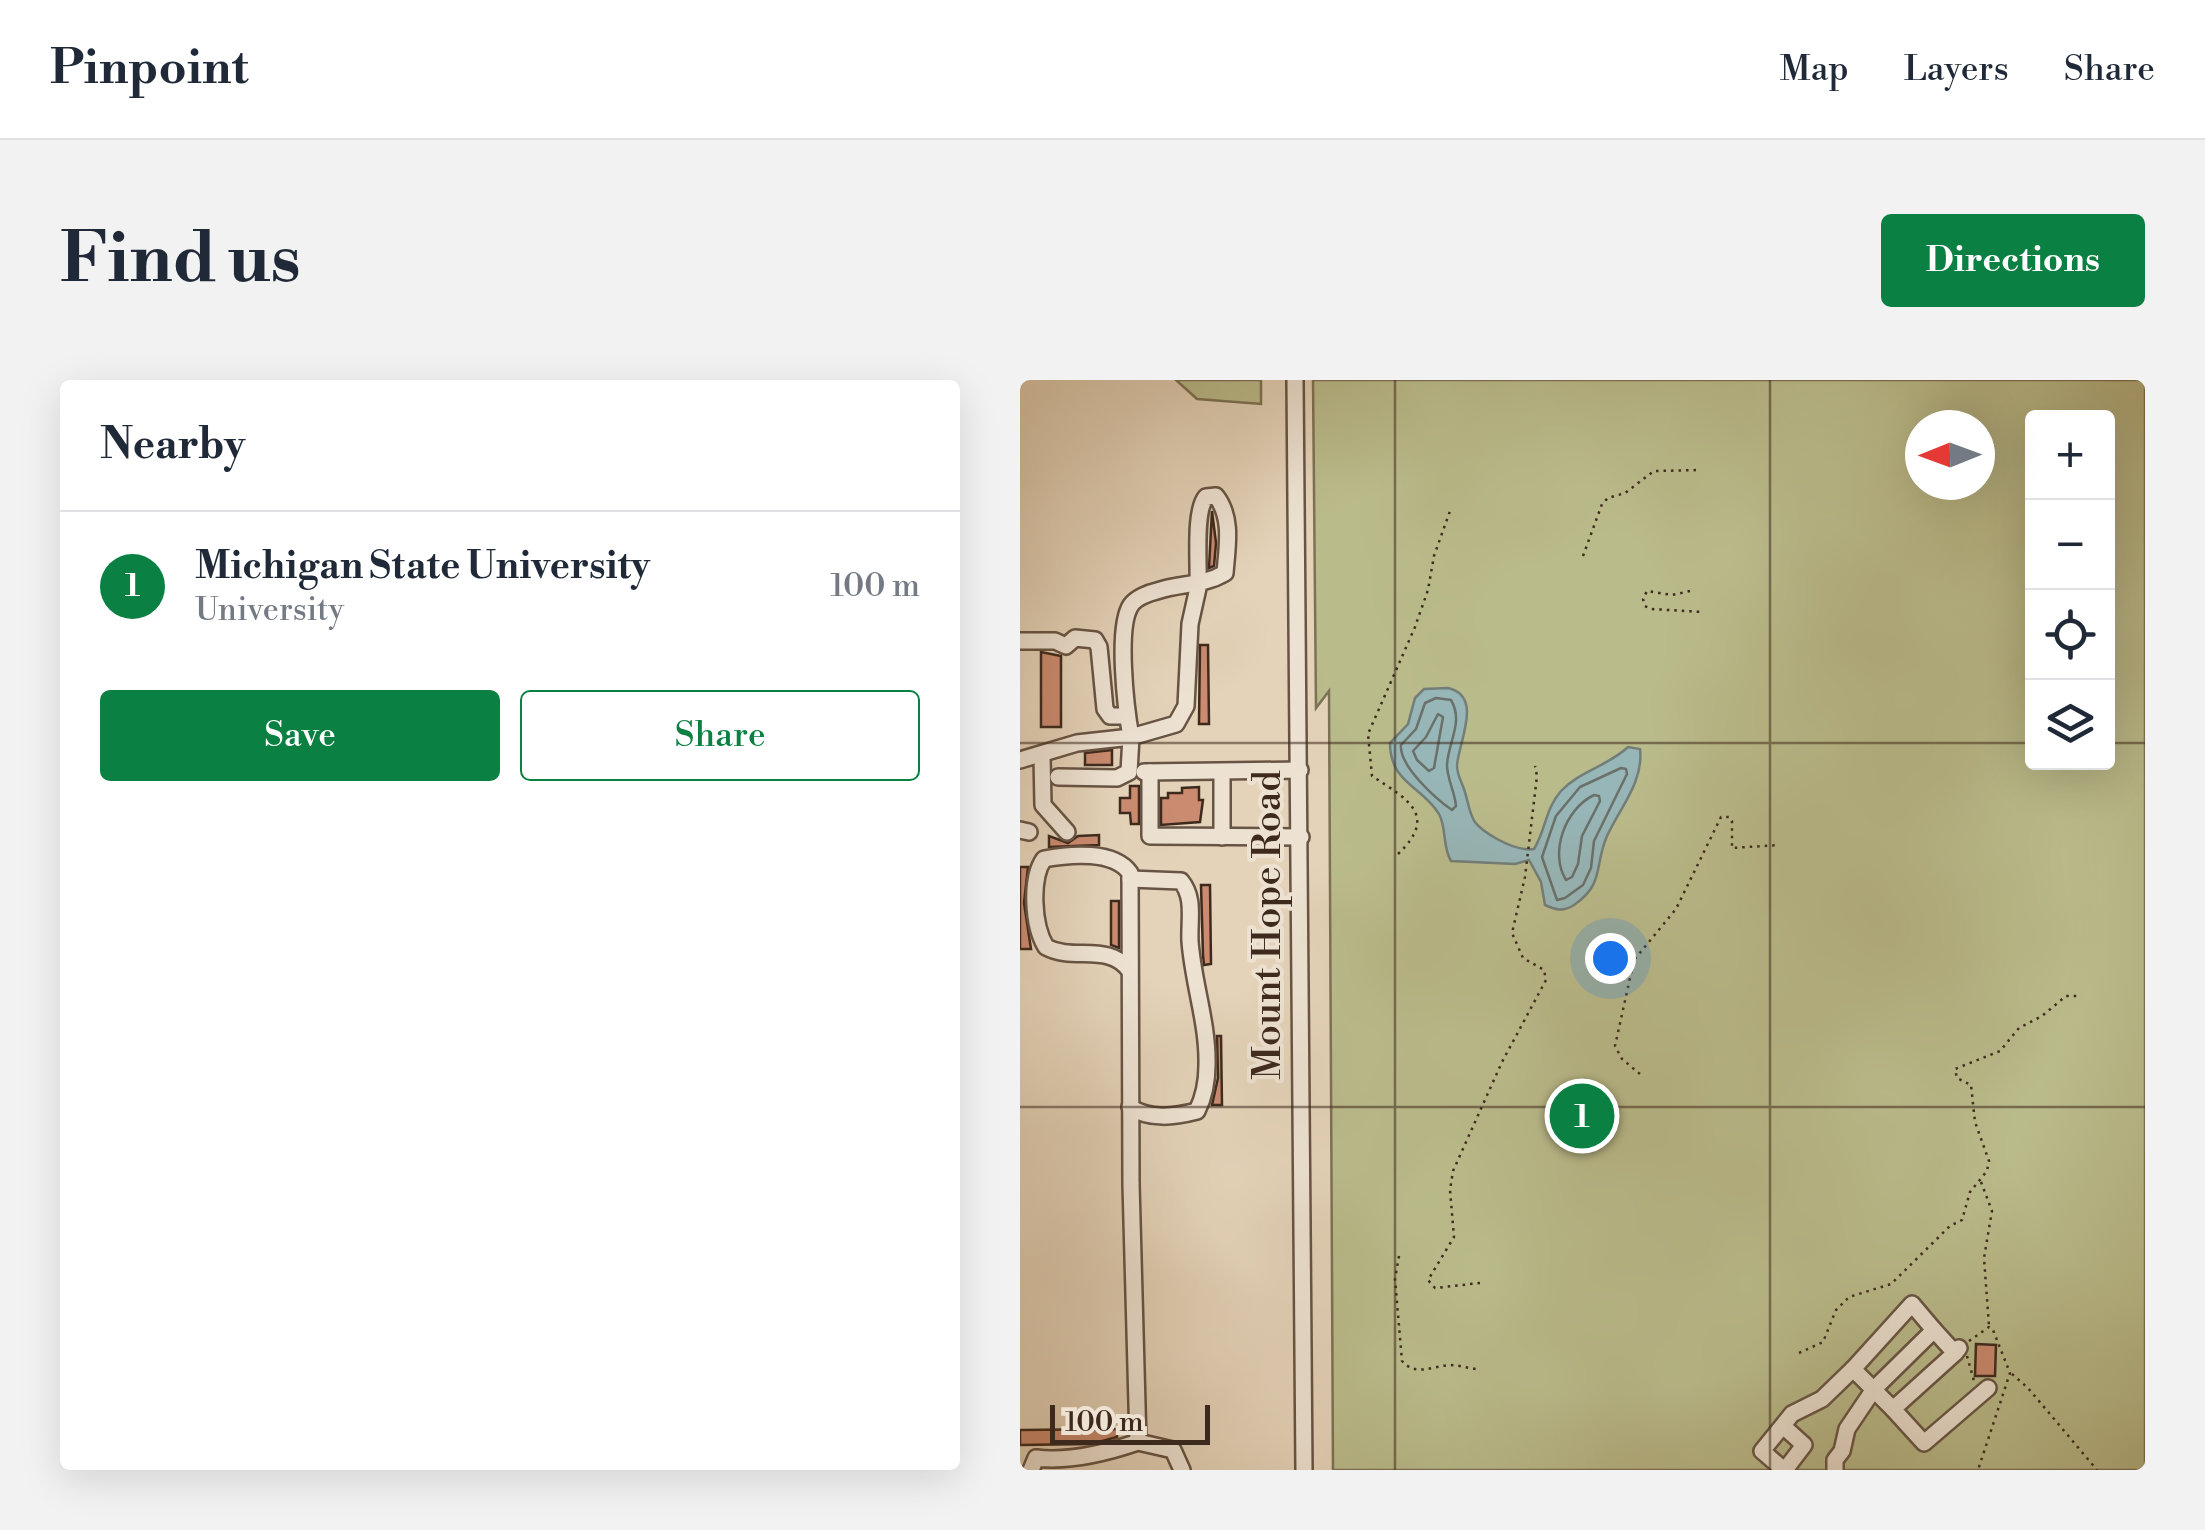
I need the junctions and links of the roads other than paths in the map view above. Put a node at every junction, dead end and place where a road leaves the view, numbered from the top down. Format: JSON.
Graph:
{"nodes":[{"id":1,"x":1295,"y":380,"type":"edge"},
{"id":2,"x":1198,"y":584,"type":"junction"},
{"id":3,"x":1020,"y":641,"type":"edge"},
{"id":4,"x":1127,"y":716,"type":"junction"},
{"id":5,"x":1131,"y":736,"type":"junction"},
{"id":6,"x":1042,"y":756,"type":"junction"},
{"id":7,"x":1020,"y":760,"type":"edge"},
{"id":8,"x":1300,"y":770,"type":"junction"},
{"id":9,"x":1130,"y":772,"type":"junction"},
{"id":10,"x":1150,"y":772,"type":"junction"},
{"id":11,"x":1222,"y":772,"type":"junction"},
{"id":12,"x":1058,"y":777,"type":"dead end"},
{"id":13,"x":1067,"y":832,"type":"dead end"},
{"id":14,"x":1222,"y":837,"type":"junction"},
{"id":15,"x":1300,"y":837,"type":"junction"},
{"id":16,"x":1130,"y":878,"type":"junction"},
{"id":17,"x":1130,"y":971,"type":"junction"},
{"id":18,"x":1130,"y":1106,"type":"junction"},
{"id":19,"x":1934,"y":1330,"type":"junction"},
{"id":20,"x":1853,"y":1369,"type":"junction"},
{"id":21,"x":1988,"y":1388,"type":"road end"},
{"id":22,"x":1874,"y":1389,"type":"junction"},
{"id":23,"x":1893,"y":1408,"type":"junction"},
{"id":24,"x":1783,"y":1426,"type":"junction"},
{"id":25,"x":1138,"y":1442,"type":"junction"},
{"id":26,"x":1842,"y":1451,"type":"junction"},
{"id":27,"x":1031,"y":1470,"type":"edge"},
{"id":28,"x":1182,"y":1470,"type":"edge"},
{"id":29,"x":1304,"y":1470,"type":"edge"},
{"id":30,"x":1784,"y":1470,"type":"edge"},
{"id":31,"x":1835,"y":1470,"type":"edge"},
{"id":32,"x":1848,"y":1470,"type":"edge"}],
"edges":[{"from":1,"to":8,"type":"street","name":"Mount Hope Road"},
{"from":2,"to":2,"type":"street"},
{"from":2,"to":4,"type":"street"},
{"from":2,"to":5,"type":"street"},
{"from":3,"to":4,"type":"street"},
{"from":4,"to":5,"type":"street"},
{"from":5,"to":6,"type":"street"},
{"from":5,"to":9,"type":"street"},
{"from":6,"to":7,"type":"street"},
{"from":6,"to":13,"type":"street"},
{"from":8,"to":11,"type":"street"},
{"from":8,"to":15,"type":"street","name":"Mount Hope Road"},
{"from":9,"to":10,"type":"street"},
{"from":9,"to":12,"type":"street"},
{"from":10,"to":11,"type":"street"},
{"from":10,"to":14,"type":"street"},
{"from":11,"to":14,"type":"street"},
{"from":14,"to":15,"type":"street"},
{"from":15,"to":29,"type":"street","name":"Mount Hope Road"},
{"from":16,"to":17,"type":"street"},
{"from":16,"to":17,"type":"street"},
{"from":16,"to":18,"type":"street"},
{"from":17,"to":18,"type":"street"},
{"from":18,"to":25,"type":"street"},
{"from":19,"to":20,"type":"street"},
{"from":19,"to":22,"type":"street"},
{"from":19,"to":23,"type":"street"},
{"from":20,"to":22,"type":"street"},
{"from":20,"to":24,"type":"street"},
{"from":21,"to":23,"type":"street"},
{"from":22,"to":23,"type":"street"},
{"from":22,"to":26,"type":"street"},
{"from":24,"to":30,"type":"street"},
{"from":24,"to":30,"type":"street"},
{"from":25,"to":27,"type":"street"},
{"from":25,"to":28,"type":"street"},
{"from":26,"to":31,"type":"street"},
{"from":26,"to":32,"type":"street"}]}
